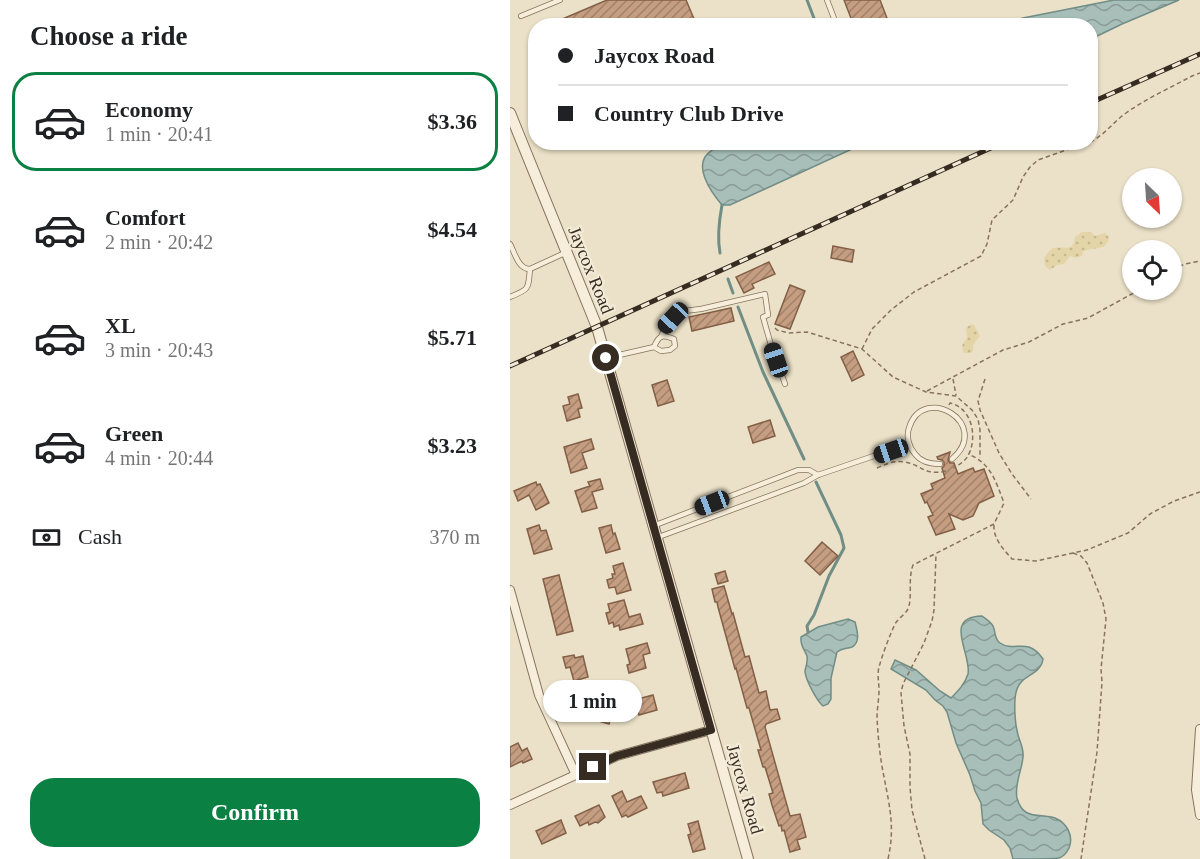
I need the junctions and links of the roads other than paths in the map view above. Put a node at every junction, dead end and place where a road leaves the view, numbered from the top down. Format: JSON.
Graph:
{"nodes":[{"id":1,"x":558,"y":0,"type":"edge"},
{"id":2,"x":827,"y":0,"type":"edge"},
{"id":3,"x":520,"y":16,"type":"dead end"},
{"id":4,"x":834,"y":18,"type":"edge"},
{"id":5,"x":510,"y":113,"type":"edge"},
{"id":6,"x":510,"y":244,"type":"edge"},
{"id":7,"x":567,"y":252,"type":"junction"},
{"id":8,"x":530,"y":269,"type":"junction"},
{"id":9,"x":510,"y":297,"type":"edge"},
{"id":10,"x":661,"y":337,"type":"junction"},
{"id":11,"x":654,"y":347,"type":"junction"},
{"id":12,"x":606,"y":358,"type":"junction"},
{"id":13,"x":784,"y":384,"type":"dead end"},
{"id":14,"x":909,"y":444,"type":"junction"},
{"id":15,"x":952,"y":459,"type":"dead end"},
{"id":16,"x":940,"y":464,"type":"dead end"},
{"id":17,"x":818,"y":476,"type":"junction"},
{"id":18,"x":653,"y":526,"type":"junction"},
{"id":19,"x":656,"y":538,"type":"junction"},
{"id":20,"x":510,"y":590,"type":"edge"},
{"id":21,"x":1200,"y":729,"type":"edge"},
{"id":22,"x":711,"y":730,"type":"junction"},
{"id":23,"x":576,"y":775,"type":"junction"},
{"id":24,"x":510,"y":805,"type":"edge"},
{"id":25,"x":1200,"y":815,"type":"edge"},
{"id":26,"x":748,"y":859,"type":"edge"}],
"edges":[{"from":1,"to":3,"type":"lane"},
{"from":2,"to":4,"type":"lane"},
{"from":5,"to":7,"type":"street","name":"Jaycox Road"},
{"from":6,"to":8,"type":"lane"},
{"from":7,"to":8,"type":"lane"},
{"from":7,"to":12,"type":"street","name":"Jaycox Road"},
{"from":8,"to":9,"type":"lane"},
{"from":10,"to":11,"type":"lane"},
{"from":10,"to":11,"type":"lane"},
{"from":10,"to":13,"type":"lane"},
{"from":11,"to":12,"type":"lane"},
{"from":12,"to":18,"type":"street","name":"Jaycox Road"},
{"from":14,"to":15,"type":"lane"},
{"from":14,"to":16,"type":"lane"},
{"from":14,"to":17,"type":"lane"},
{"from":17,"to":18,"type":"lane"},
{"from":17,"to":19,"type":"lane"},
{"from":18,"to":19,"type":"street","name":"Jaycox Road"},
{"from":19,"to":22,"type":"street","name":"Jaycox Road"},
{"from":20,"to":23,"type":"street"},
{"from":21,"to":25,"type":"street"},
{"from":22,"to":23,"type":"street"},
{"from":22,"to":26,"type":"street","name":"Jaycox Road"},
{"from":23,"to":24,"type":"street"}]}
